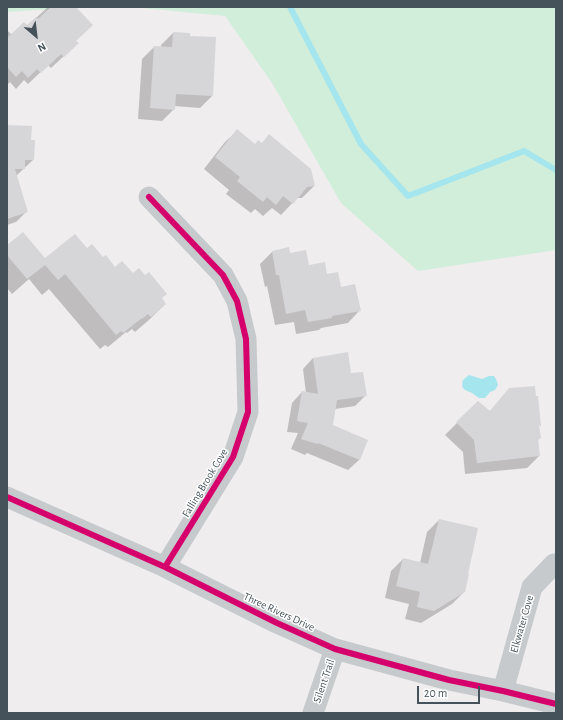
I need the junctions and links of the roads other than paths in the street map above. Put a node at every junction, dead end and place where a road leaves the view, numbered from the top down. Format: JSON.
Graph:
{"nodes":[{"id":1,"x":149,"y":197,"type":"dead end"},
{"id":2,"x":7,"y":497,"type":"edge"},
{"id":3,"x":554,"y":564,"type":"dead end"},
{"id":4,"x":165,"y":567,"type":"junction"},
{"id":5,"x":335,"y":649,"type":"junction"},
{"id":6,"x":503,"y":691,"type":"junction"},
{"id":7,"x":556,"y":704,"type":"edge"},
{"id":8,"x":312,"y":713,"type":"edge"}],
"edges":[{"from":1,"to":4,"type":"street","name":"Falling Brook Cove"},
{"from":2,"to":4,"type":"street","name":"Three Rivers Drive"},
{"from":3,"to":6,"type":"street","name":"Elkwater Cove"},
{"from":4,"to":5,"type":"street","name":"Three Rivers Drive"},
{"from":5,"to":6,"type":"street","name":"Three Rivers Drive"},
{"from":5,"to":8,"type":"street","name":"Silent Trail"},
{"from":6,"to":7,"type":"street","name":"Three Rivers Drive"}]}
